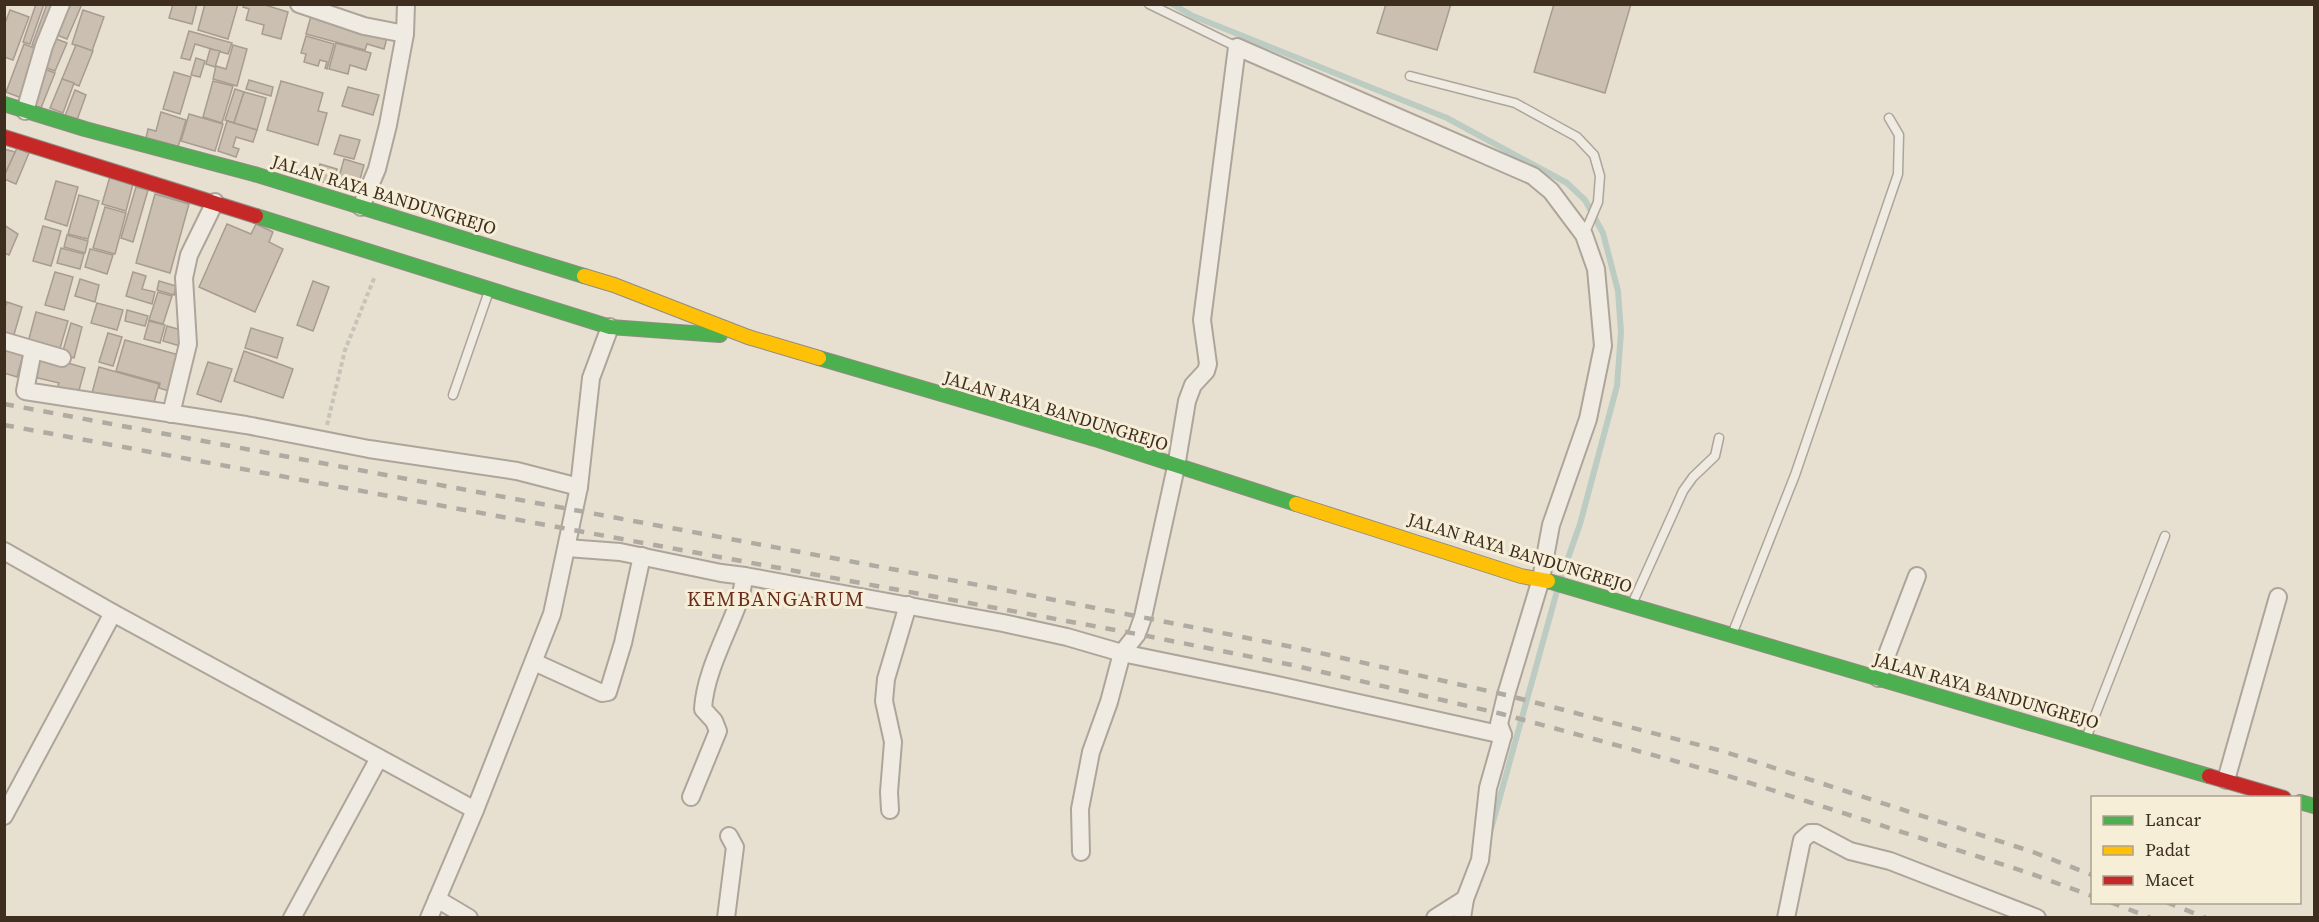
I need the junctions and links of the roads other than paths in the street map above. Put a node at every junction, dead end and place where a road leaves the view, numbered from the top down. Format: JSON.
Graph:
{"nodes":[{"id":1,"x":61,"y":4,"type":"edge"},
{"id":2,"x":298,"y":4,"type":"edge"},
{"id":3,"x":406,"y":4,"type":"edge"},
{"id":4,"x":1149,"y":4,"type":"edge"},
{"id":5,"x":405,"y":34,"type":"junction"},
{"id":6,"x":1237,"y":47,"type":"junction"},
{"id":7,"x":1410,"y":76,"type":"dead end"},
{"id":8,"x":4,"y":104,"type":"edge"},
{"id":9,"x":25,"y":111,"type":"junction"},
{"id":10,"x":1889,"y":118,"type":"dead end"},
{"id":11,"x":4,"y":137,"type":"edge"},
{"id":12,"x":214,"y":202,"type":"junction"},
{"id":13,"x":361,"y":207,"type":"junction"},
{"id":14,"x":1586,"y":231,"type":"junction"},
{"id":15,"x":489,"y":290,"type":"junction"},
{"id":16,"x":610,"y":327,"type":"junction"},
{"id":17,"x":748,"y":337,"type":"junction"},
{"id":18,"x":4,"y":341,"type":"edge"},
{"id":19,"x":33,"y":350,"type":"junction"},
{"id":20,"x":62,"y":358,"type":"dead end"},
{"id":21,"x":453,"y":395,"type":"dead end"},
{"id":22,"x":171,"y":414,"type":"junction"},
{"id":23,"x":1719,"y":438,"type":"dead end"},
{"id":24,"x":1176,"y":467,"type":"junction"},
{"id":25,"x":579,"y":487,"type":"junction"},
{"id":26,"x":2165,"y":536,"type":"dead end"},
{"id":27,"x":567,"y":549,"type":"junction"},
{"id":28,"x":4,"y":550,"type":"edge"},
{"id":29,"x":642,"y":556,"type":"junction"},
{"id":30,"x":745,"y":576,"type":"junction"},
{"id":31,"x":1917,"y":576,"type":"dead end"},
{"id":32,"x":1544,"y":580,"type":"junction"},
{"id":33,"x":2278,"y":597,"type":"dead end"},
{"id":34,"x":908,"y":605,"type":"junction"},
{"id":35,"x":1631,"y":606,"type":"junction"},
{"id":36,"x":113,"y":614,"type":"junction"},
{"id":37,"x":1732,"y":635,"type":"junction"},
{"id":38,"x":1122,"y":653,"type":"junction"},
{"id":39,"x":534,"y":662,"type":"junction"},
{"id":40,"x":1878,"y":678,"type":"junction"},
{"id":41,"x":1503,"y":735,"type":"junction"},
{"id":42,"x":2086,"y":739,"type":"junction"},
{"id":43,"x":379,"y":758,"type":"junction"},
{"id":44,"x":2226,"y":780,"type":"junction"},
{"id":45,"x":2278,"y":796,"type":"edge"},
{"id":46,"x":691,"y":797,"type":"dead end"},
{"id":47,"x":475,"y":810,"type":"junction"},
{"id":48,"x":890,"y":810,"type":"dead end"},
{"id":49,"x":4,"y":816,"type":"edge"},
{"id":50,"x":729,"y":836,"type":"dead end"},
{"id":51,"x":1081,"y":852,"type":"dead end"},
{"id":52,"x":437,"y":899,"type":"junction"},
{"id":53,"x":1465,"y":899,"type":"junction"},
{"id":54,"x":292,"y":918,"type":"edge"},
{"id":55,"x":429,"y":918,"type":"edge"},
{"id":56,"x":469,"y":918,"type":"edge"},
{"id":57,"x":726,"y":918,"type":"edge"},
{"id":58,"x":1435,"y":918,"type":"edge"},
{"id":59,"x":1462,"y":918,"type":"edge"},
{"id":60,"x":1786,"y":918,"type":"edge"},
{"id":61,"x":2037,"y":918,"type":"edge"}],
"edges":[{"from":1,"to":9,"type":"street"},
{"from":2,"to":5,"type":"street"},
{"from":3,"to":5,"type":"street"},
{"from":4,"to":6,"type":"lane"},
{"from":5,"to":13,"type":"street"},
{"from":6,"to":14,"type":"street"},
{"from":6,"to":24,"type":"street"},
{"from":7,"to":14,"type":"lane"},
{"from":8,"to":9,"type":"main road","name":"JALAN RAYA BANDUNGREJO"},
{"from":9,"to":13,"type":"main road","name":"JALAN RAYA BANDUNGREJO"},
{"from":10,"to":37,"type":"lane"},
{"from":11,"to":12,"type":"main road","name":"JALAN RAYA BANDUNGREJO"},
{"from":12,"to":15,"type":"main road","name":"JALAN RAYA BANDUNGREJO"},
{"from":12,"to":22,"type":"street"},
{"from":13,"to":17,"type":"main road","name":"JALAN RAYA BANDUNGREJO"},
{"from":14,"to":32,"type":"street"},
{"from":15,"to":16,"type":"main road","name":"JALAN RAYA BANDUNGREJO"},
{"from":15,"to":21,"type":"lane"},
{"from":16,"to":17,"type":"main road","name":"JALAN RAYA BANDUNGREJO"},
{"from":16,"to":25,"type":"street"},
{"from":17,"to":24,"type":"main road","name":"JALAN RAYA BANDUNGREJO"},
{"from":18,"to":19,"type":"street"},
{"from":19,"to":20,"type":"street"},
{"from":19,"to":22,"type":"street"},
{"from":22,"to":25,"type":"street"},
{"from":23,"to":35,"type":"lane"},
{"from":24,"to":32,"type":"main road","name":"JALAN RAYA BANDUNGREJO"},
{"from":24,"to":38,"type":"street"},
{"from":25,"to":27,"type":"street"},
{"from":26,"to":42,"type":"lane"},
{"from":27,"to":29,"type":"street"},
{"from":27,"to":39,"type":"street"},
{"from":28,"to":36,"type":"street"},
{"from":29,"to":30,"type":"street"},
{"from":29,"to":39,"type":"street"},
{"from":30,"to":34,"type":"street"},
{"from":30,"to":46,"type":"street"},
{"from":31,"to":40,"type":"street"},
{"from":32,"to":35,"type":"main road","name":"JALAN RAYA BANDUNGREJO"},
{"from":32,"to":41,"type":"street"},
{"from":33,"to":44,"type":"street"},
{"from":34,"to":38,"type":"street"},
{"from":34,"to":48,"type":"street"},
{"from":35,"to":37,"type":"main road","name":"JALAN RAYA BANDUNGREJO"},
{"from":36,"to":43,"type":"street"},
{"from":36,"to":49,"type":"street"},
{"from":37,"to":40,"type":"main road","name":"JALAN RAYA BANDUNGREJO"},
{"from":38,"to":41,"type":"street"},
{"from":38,"to":51,"type":"street"},
{"from":39,"to":47,"type":"street"},
{"from":40,"to":42,"type":"main road","name":"JALAN RAYA BANDUNGREJO"},
{"from":41,"to":53,"type":"street"},
{"from":42,"to":44,"type":"main road","name":"JALAN RAYA BANDUNGREJO"},
{"from":43,"to":47,"type":"street"},
{"from":43,"to":54,"type":"street"},
{"from":44,"to":45,"type":"main road","name":"JALAN RAYA BANDUNGREJO"},
{"from":47,"to":52,"type":"street"},
{"from":50,"to":57,"type":"street"},
{"from":52,"to":55,"type":"street"},
{"from":52,"to":56,"type":"street"},
{"from":53,"to":58,"type":"street"},
{"from":53,"to":59,"type":"street"},
{"from":60,"to":61,"type":"street"}]}
